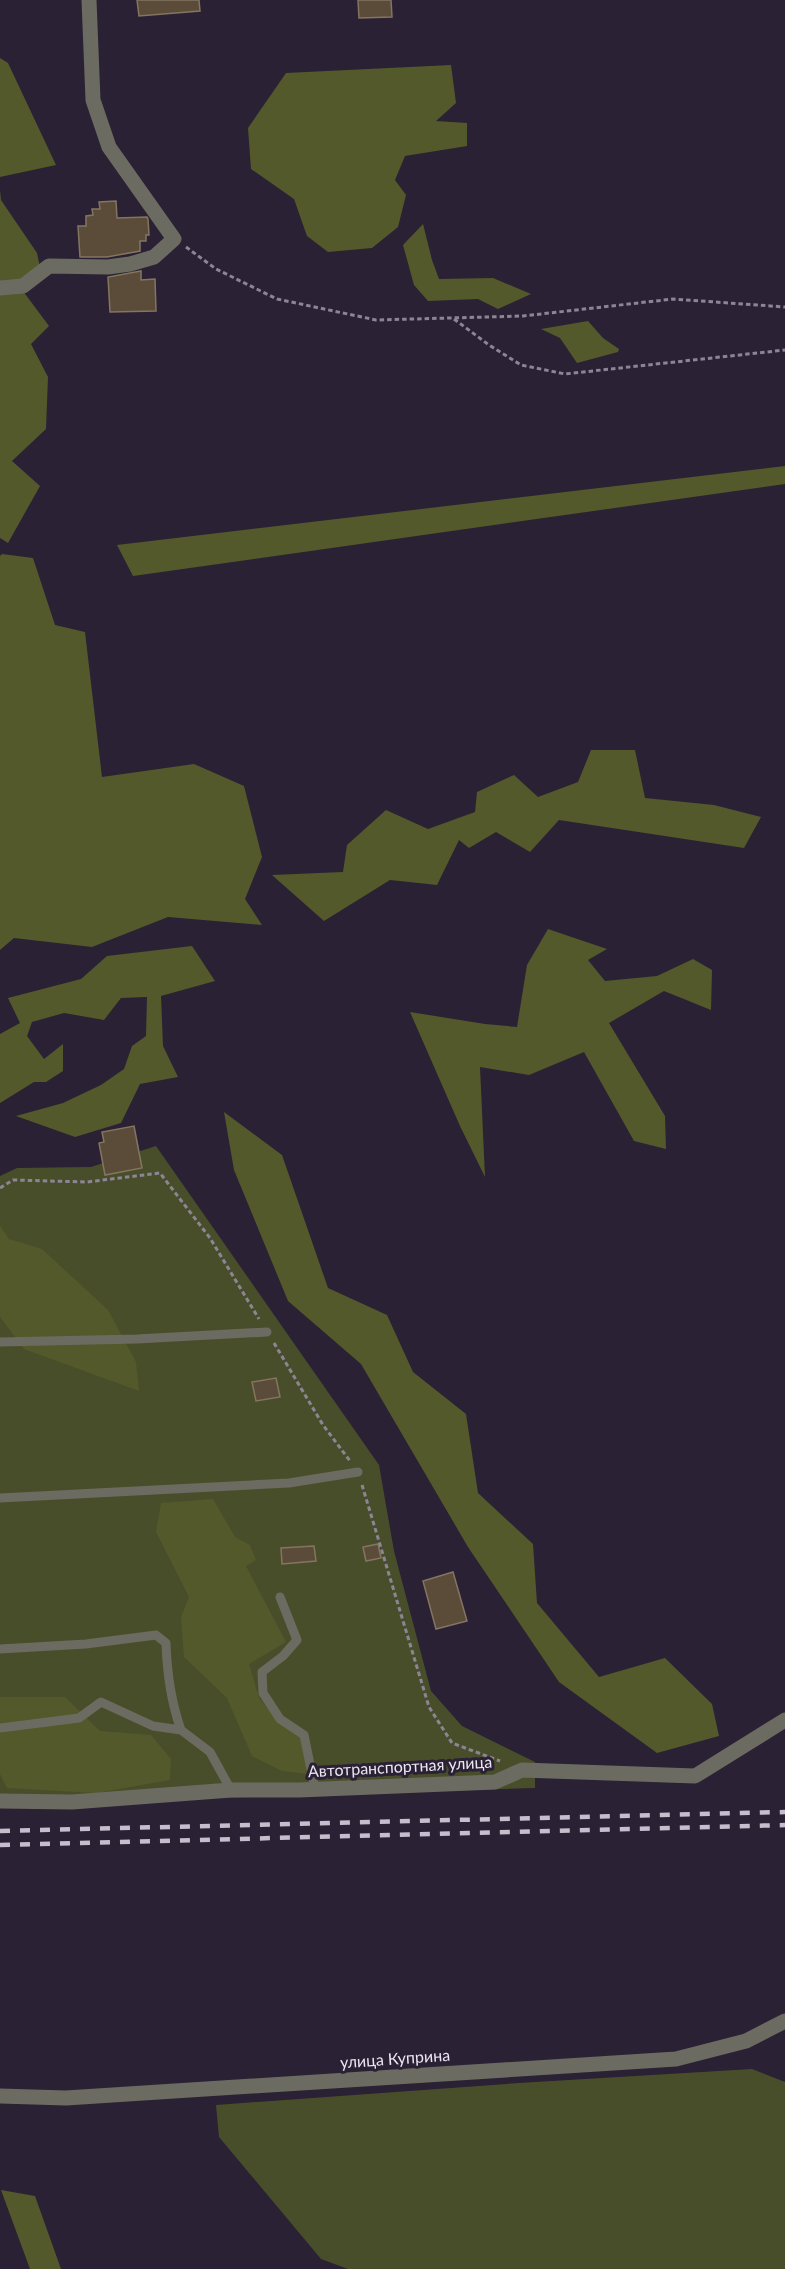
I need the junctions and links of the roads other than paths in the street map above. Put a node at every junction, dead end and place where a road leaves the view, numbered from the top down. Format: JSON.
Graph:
{"nodes":[{"id":1,"x":89,"y":0,"type":"edge"},
{"id":2,"x":0,"y":288,"type":"edge"},
{"id":3,"x":267,"y":1332,"type":"road end"},
{"id":4,"x":0,"y":1342,"type":"edge"},
{"id":5,"x":358,"y":1472,"type":"road end"},
{"id":6,"x":0,"y":1498,"type":"edge"},
{"id":7,"x":280,"y":1597,"type":"dead end"},
{"id":8,"x":0,"y":1649,"type":"edge"},
{"id":9,"x":785,"y":1720,"type":"edge"},
{"id":10,"x":0,"y":1728,"type":"edge"},
{"id":11,"x":181,"y":1730,"type":"junction"},
{"id":12,"x":315,"y":1789,"type":"junction"},
{"id":13,"x":231,"y":1790,"type":"junction"},
{"id":14,"x":0,"y":1801,"type":"edge"},
{"id":15,"x":785,"y":2021,"type":"edge"},
{"id":16,"x":0,"y":2096,"type":"edge"}],
"edges":[{"from":1,"to":2,"type":"street"},
{"from":3,"to":4,"type":"lane"},
{"from":5,"to":6,"type":"lane"},
{"from":7,"to":12,"type":"lane"},
{"from":8,"to":11,"type":"lane"},
{"from":9,"to":12,"type":"street","name":"Автотранспортная улица"},
{"from":10,"to":11,"type":"lane"},
{"from":11,"to":13,"type":"lane"},
{"from":12,"to":13,"type":"street","name":"Автотранспортная улица"},
{"from":13,"to":14,"type":"street","name":"Автотранспортная улица"},
{"from":15,"to":16,"type":"street","name":"улица Куприна"}]}
